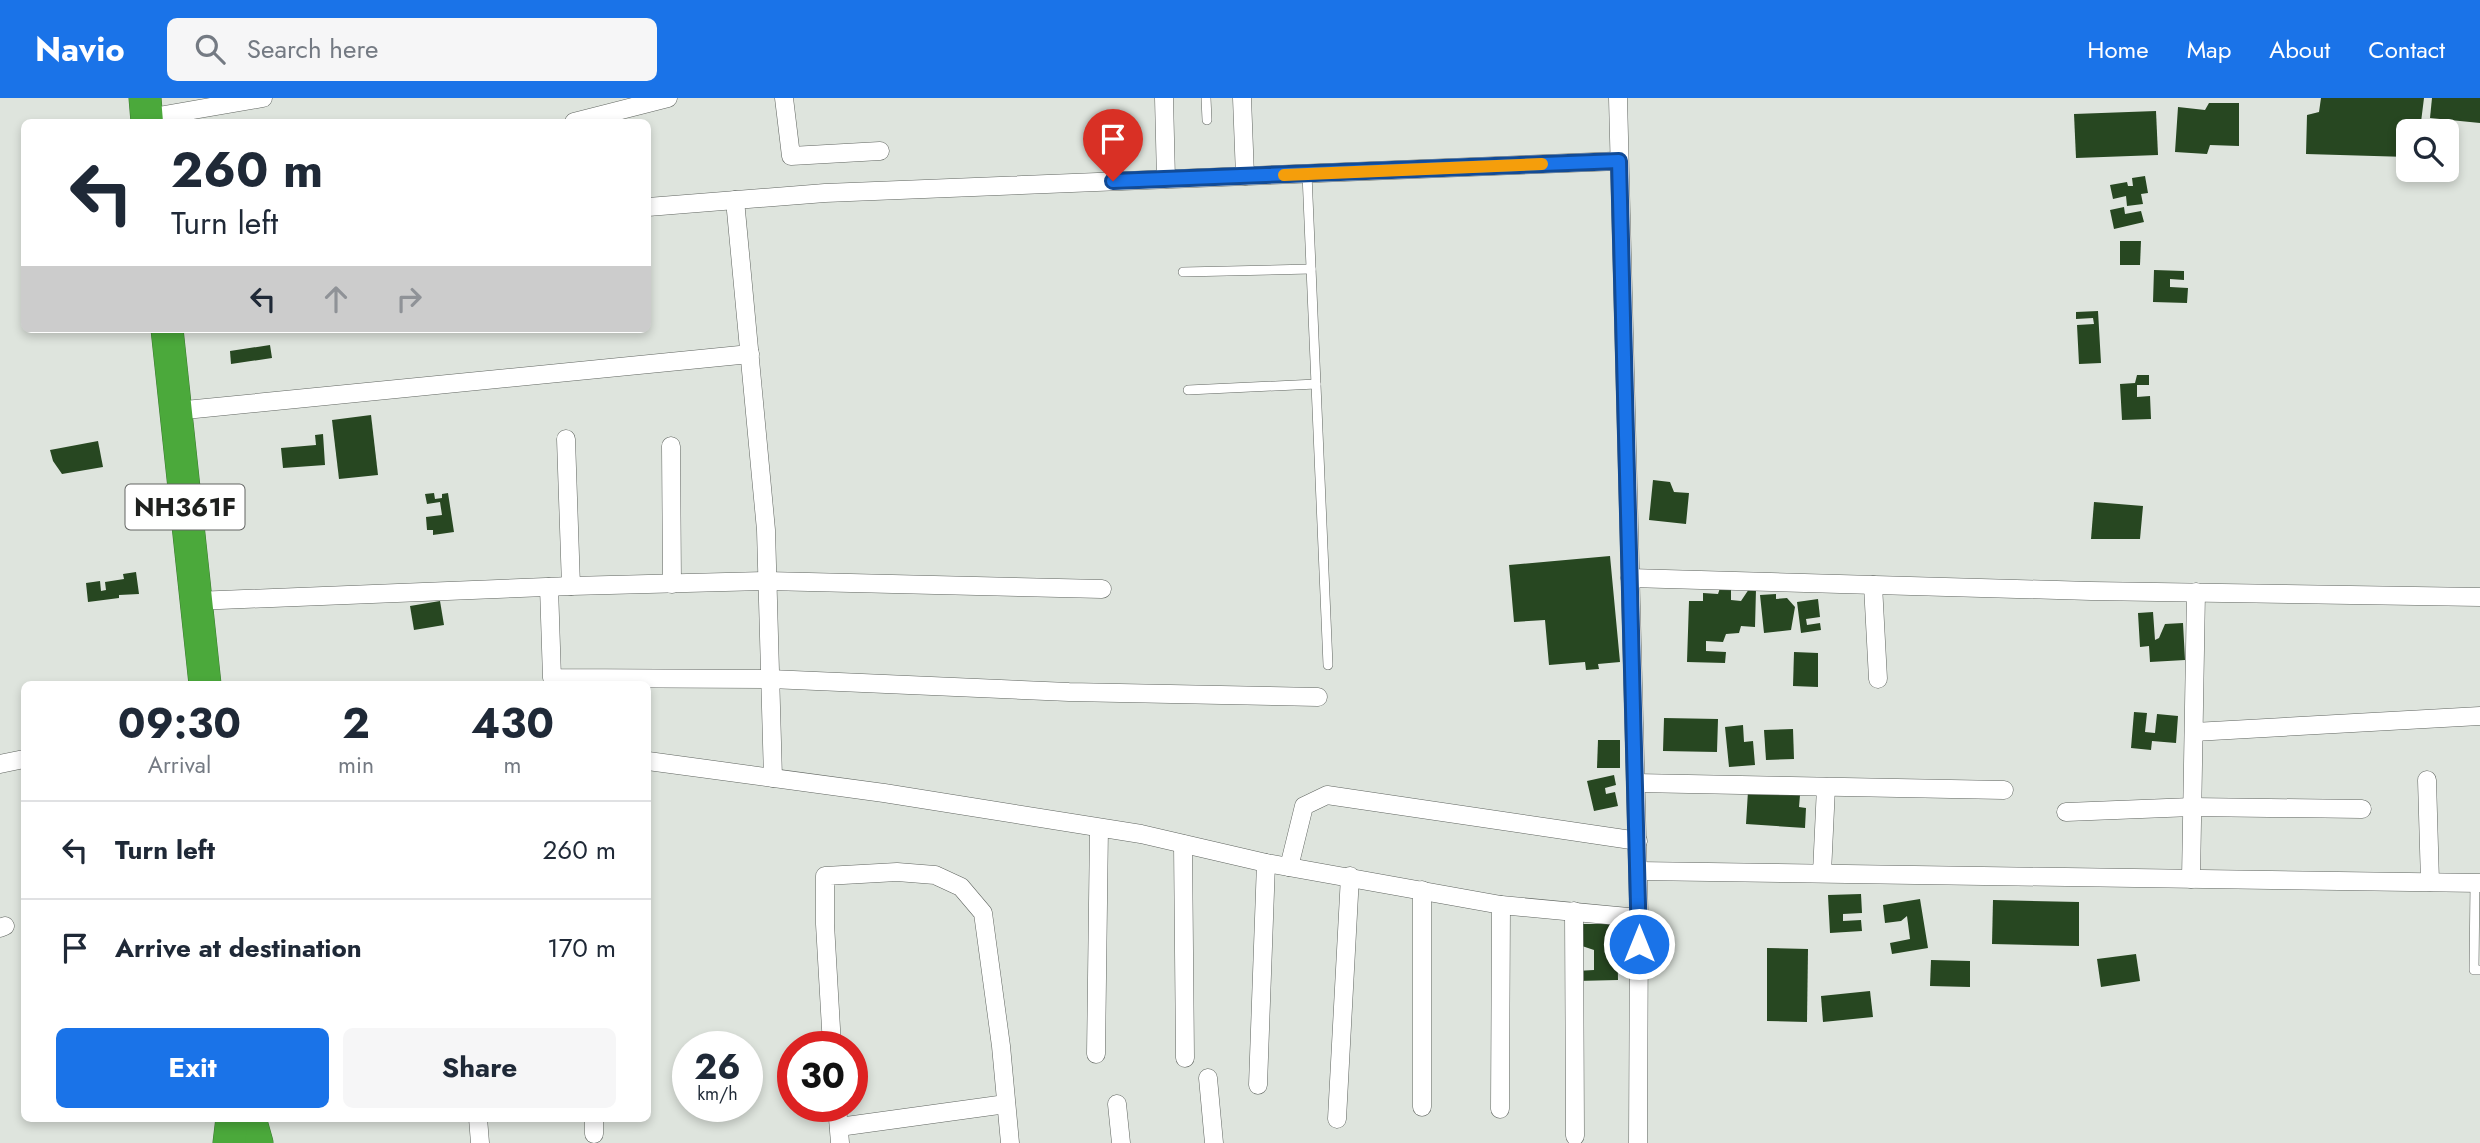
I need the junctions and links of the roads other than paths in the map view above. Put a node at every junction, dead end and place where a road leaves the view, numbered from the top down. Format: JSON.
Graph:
{"nodes":[{"id":1,"x":263,"y":98,"type":"edge"},
{"id":2,"x":668,"y":98,"type":"edge"},
{"id":3,"x":783,"y":98,"type":"edge"},
{"id":4,"x":1164,"y":98,"type":"edge"},
{"id":5,"x":1206,"y":98,"type":"edge"},
{"id":6,"x":1242,"y":98,"type":"edge"},
{"id":7,"x":1618,"y":98,"type":"edge"},
{"id":8,"x":146,"y":113,"type":"edge"},
{"id":9,"x":585,"y":119,"type":"edge"},
{"id":10,"x":1207,"y":120,"type":"dead end"},
{"id":11,"x":880,"y":151,"type":"dead end"},
{"id":12,"x":1619,"y":161,"type":"junction"},
{"id":13,"x":1307,"y":174,"type":"junction"},
{"id":14,"x":1245,"y":176,"type":"junction"},
{"id":15,"x":1166,"y":179,"type":"junction"},
{"id":16,"x":735,"y":200,"type":"junction"},
{"id":17,"x":651,"y":207,"type":"edge"},
{"id":18,"x":1311,"y":269,"type":"junction"},
{"id":19,"x":1183,"y":272,"type":"dead end"},
{"id":20,"x":167,"y":333,"type":"edge"},
{"id":21,"x":750,"y":354,"type":"junction"},
{"id":22,"x":1316,"y":384,"type":"junction"},
{"id":23,"x":1188,"y":390,"type":"dead end"},
{"id":24,"x":175,"y":411,"type":"junction"},
{"id":25,"x":566,"y":439,"type":"dead end"},
{"id":26,"x":671,"y":446,"type":"dead end"},
{"id":27,"x":1630,"y":578,"type":"junction"},
{"id":28,"x":767,"y":581,"type":"junction"},
{"id":29,"x":672,"y":584,"type":"junction"},
{"id":30,"x":1873,"y":585,"type":"junction"},
{"id":31,"x":571,"y":586,"type":"junction"},
{"id":32,"x":549,"y":587,"type":"junction"},
{"id":33,"x":1102,"y":589,"type":"dead end"},
{"id":34,"x":2196,"y":592,"type":"junction"},
{"id":35,"x":2480,"y":597,"type":"edge"},
{"id":36,"x":195,"y":601,"type":"junction"},
{"id":37,"x":1328,"y":665,"type":"dead end"},
{"id":38,"x":770,"y":679,"type":"junction"},
{"id":39,"x":1878,"y":679,"type":"dead end"},
{"id":40,"x":205,"y":681,"type":"edge"},
{"id":41,"x":1318,"y":697,"type":"dead end"},
{"id":42,"x":2480,"y":716,"type":"edge"},
{"id":43,"x":2194,"y":732,"type":"junction"},
{"id":44,"x":21,"y":760,"type":"edge"},
{"id":45,"x":651,"y":761,"type":"edge"},
{"id":46,"x":0,"y":764,"type":"edge"},
{"id":47,"x":774,"y":778,"type":"junction"},
{"id":48,"x":2427,"y":780,"type":"dead end"},
{"id":49,"x":1636,"y":783,"type":"junction"},
{"id":50,"x":1826,"y":787,"type":"junction"},
{"id":51,"x":2004,"y":790,"type":"dead end"},
{"id":52,"x":2192,"y":807,"type":"junction"},
{"id":53,"x":2362,"y":809,"type":"dead end"},
{"id":54,"x":2066,"y":812,"type":"dead end"},
{"id":55,"x":1099,"y":828,"type":"junction"},
{"id":56,"x":1638,"y":841,"type":"junction"},
{"id":57,"x":1183,"y":844,"type":"junction"},
{"id":58,"x":1266,"y":863,"type":"junction"},
{"id":59,"x":1289,"y":867,"type":"junction"},
{"id":60,"x":1638,"y":871,"type":"junction"},
{"id":61,"x":1822,"y":873,"type":"junction"},
{"id":62,"x":1350,"y":876,"type":"junction"},
{"id":63,"x":2191,"y":879,"type":"junction"},
{"id":64,"x":2430,"y":882,"type":"junction"},
{"id":65,"x":2477,"y":883,"type":"edge"},
{"id":66,"x":1422,"y":890,"type":"junction"},
{"id":67,"x":1501,"y":905,"type":"junction"},
{"id":68,"x":1574,"y":912,"type":"junction"},
{"id":69,"x":1639,"y":918,"type":"junction"},
{"id":70,"x":2480,"y":970,"type":"edge"},
{"id":71,"x":831,"y":1031,"type":"edge"},
{"id":72,"x":1096,"y":1054,"type":"dead end"},
{"id":73,"x":1185,"y":1058,"type":"dead end"},
{"id":74,"x":1208,"y":1078,"type":"dead end"},
{"id":75,"x":1258,"y":1086,"type":"dead end"},
{"id":76,"x":1006,"y":1104,"type":"junction"},
{"id":77,"x":1117,"y":1104,"type":"dead end"},
{"id":78,"x":1422,"y":1107,"type":"dead end"},
{"id":79,"x":1500,"y":1109,"type":"dead end"},
{"id":80,"x":1337,"y":1119,"type":"dead end"},
{"id":81,"x":232,"y":1122,"type":"edge"},
{"id":82,"x":251,"y":1122,"type":"edge"},
{"id":83,"x":478,"y":1122,"type":"edge"},
{"id":84,"x":840,"y":1135,"type":"edge"},
{"id":85,"x":1575,"y":1136,"type":"dead end"},
{"id":86,"x":229,"y":1143,"type":"edge"},
{"id":87,"x":257,"y":1143,"type":"edge"},
{"id":88,"x":480,"y":1143,"type":"edge"},
{"id":89,"x":1010,"y":1143,"type":"edge"},
{"id":90,"x":1121,"y":1143,"type":"edge"},
{"id":91,"x":1214,"y":1143,"type":"edge"},
{"id":92,"x":1638,"y":1143,"type":"edge"}],
"edges":[{"from":1,"to":8,"type":"street"},
{"from":2,"to":9,"type":"street"},
{"from":3,"to":11,"type":"street"},
{"from":4,"to":15,"type":"street"},
{"from":5,"to":10,"type":"lane"},
{"from":6,"to":14,"type":"street"},
{"from":7,"to":12,"type":"street"},
{"from":12,"to":13,"type":"street"},
{"from":12,"to":27,"type":"street"},
{"from":13,"to":14,"type":"street"},
{"from":13,"to":18,"type":"lane"},
{"from":14,"to":15,"type":"street"},
{"from":15,"to":16,"type":"street"},
{"from":16,"to":17,"type":"street"},
{"from":16,"to":21,"type":"street"},
{"from":18,"to":19,"type":"lane"},
{"from":18,"to":22,"type":"lane"},
{"from":20,"to":24,"type":"highway","number":"NH361F"},
{"from":21,"to":24,"type":"street"},
{"from":21,"to":28,"type":"street"},
{"from":22,"to":23,"type":"lane"},
{"from":22,"to":37,"type":"lane"},
{"from":24,"to":36,"type":"highway","number":"NH361F"},
{"from":25,"to":31,"type":"street"},
{"from":26,"to":29,"type":"street"},
{"from":27,"to":30,"type":"street"},
{"from":27,"to":49,"type":"street"},
{"from":28,"to":29,"type":"street"},
{"from":28,"to":33,"type":"street"},
{"from":28,"to":38,"type":"street"},
{"from":29,"to":31,"type":"street"},
{"from":30,"to":34,"type":"street"},
{"from":30,"to":39,"type":"street"},
{"from":31,"to":32,"type":"street"},
{"from":32,"to":36,"type":"street"},
{"from":32,"to":38,"type":"street"},
{"from":34,"to":35,"type":"street"},
{"from":34,"to":43,"type":"street"},
{"from":36,"to":40,"type":"highway","number":"NH361F"},
{"from":38,"to":41,"type":"street"},
{"from":38,"to":47,"type":"street"},
{"from":42,"to":43,"type":"street"},
{"from":43,"to":52,"type":"street"},
{"from":44,"to":46,"type":"street"},
{"from":45,"to":47,"type":"street"},
{"from":47,"to":55,"type":"street"},
{"from":48,"to":64,"type":"street"},
{"from":49,"to":50,"type":"street"},
{"from":49,"to":56,"type":"street"},
{"from":50,"to":51,"type":"street"},
{"from":50,"to":61,"type":"street"},
{"from":52,"to":53,"type":"street"},
{"from":52,"to":54,"type":"street"},
{"from":52,"to":63,"type":"street"},
{"from":55,"to":57,"type":"street"},
{"from":55,"to":72,"type":"street"},
{"from":56,"to":59,"type":"street"},
{"from":56,"to":60,"type":"street"},
{"from":57,"to":58,"type":"street"},
{"from":57,"to":73,"type":"street"},
{"from":58,"to":59,"type":"street"},
{"from":58,"to":75,"type":"street"},
{"from":59,"to":62,"type":"street"},
{"from":60,"to":61,"type":"street"},
{"from":60,"to":69,"type":"street"},
{"from":61,"to":63,"type":"street"},
{"from":62,"to":66,"type":"street"},
{"from":62,"to":80,"type":"street"},
{"from":63,"to":64,"type":"street"},
{"from":64,"to":65,"type":"street"},
{"from":65,"to":70,"type":"lane"},
{"from":66,"to":67,"type":"street"},
{"from":66,"to":78,"type":"street"},
{"from":67,"to":68,"type":"street"},
{"from":67,"to":79,"type":"street"},
{"from":68,"to":69,"type":"street"},
{"from":68,"to":85,"type":"street"},
{"from":69,"to":92,"type":"street"},
{"from":71,"to":76,"type":"street"},
{"from":74,"to":91,"type":"street"},
{"from":76,"to":84,"type":"street"},
{"from":76,"to":89,"type":"street"},
{"from":77,"to":90,"type":"street"},
{"from":81,"to":86,"type":"highway"},
{"from":82,"to":87,"type":"highway"},
{"from":83,"to":88,"type":"street"}]}
